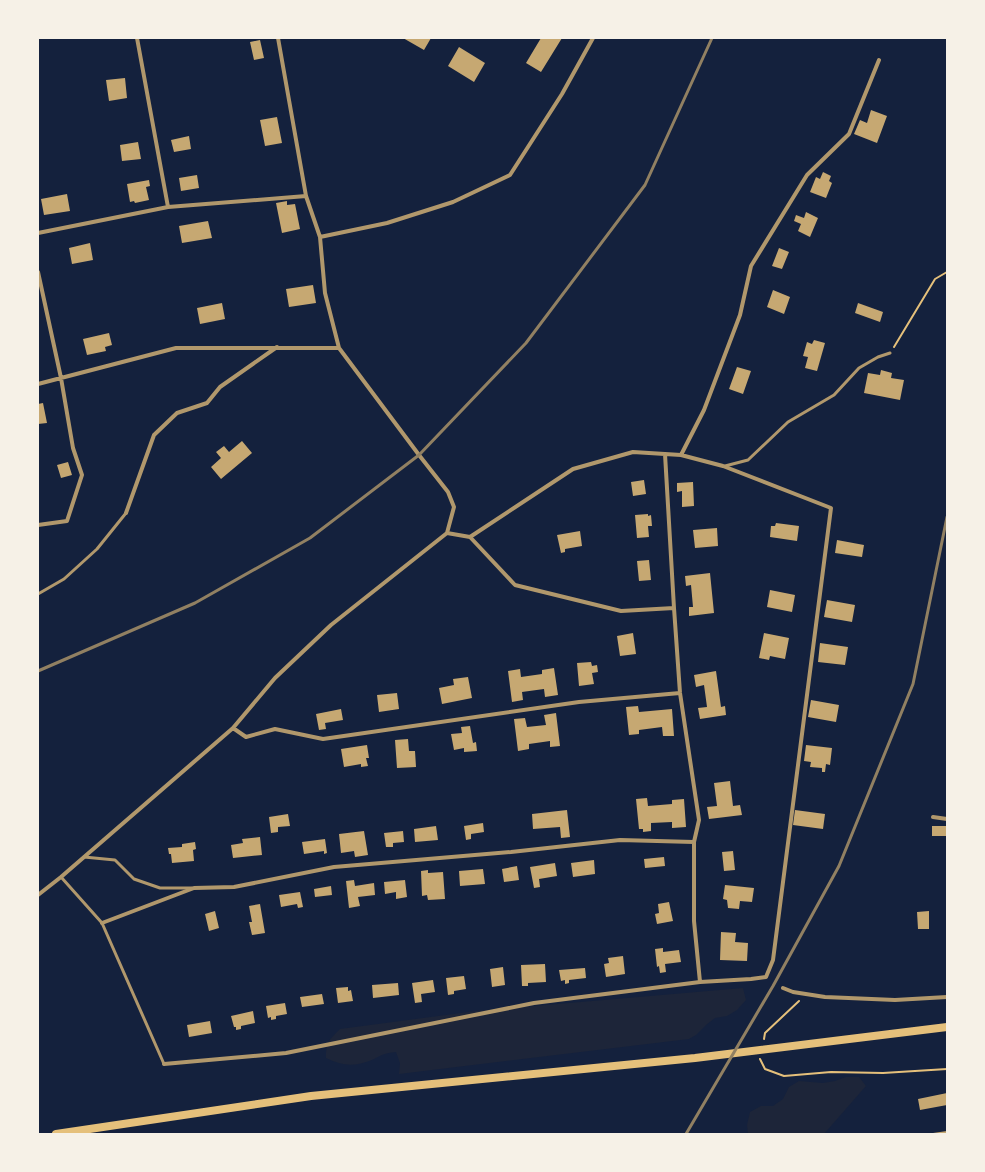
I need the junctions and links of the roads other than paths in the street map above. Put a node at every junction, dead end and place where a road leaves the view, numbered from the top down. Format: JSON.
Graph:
{"nodes":[{"id":1,"x":137,"y":38,"type":"edge"},
{"id":2,"x":278,"y":38,"type":"edge"},
{"id":3,"x":593,"y":38,"type":"edge"},
{"id":4,"x":879,"y":60,"type":"dead end"},
{"id":5,"x":306,"y":196,"type":"junction"},
{"id":6,"x":168,"y":207,"type":"junction"},
{"id":7,"x":38,"y":233,"type":"edge"},
{"id":8,"x":320,"y":237,"type":"junction"},
{"id":9,"x":38,"y":272,"type":"edge"},
{"id":10,"x":278,"y":347,"type":"junction"},
{"id":11,"x":339,"y":348,"type":"junction"},
{"id":12,"x":890,"y":353,"type":"road end"},
{"id":13,"x":61,"y":378,"type":"junction"},
{"id":14,"x":38,"y":384,"type":"edge"},
{"id":15,"x":665,"y":454,"type":"junction"},
{"id":16,"x":680,"y":454,"type":"junction"},
{"id":17,"x":723,"y":466,"type":"junction"},
{"id":18,"x":126,"y":513,"type":"joint"},
{"id":19,"x":38,"y":525,"type":"edge"},
{"id":20,"x":447,"y":533,"type":"junction"},
{"id":21,"x":470,"y":537,"type":"junction"},
{"id":22,"x":38,"y":594,"type":"edge"},
{"id":23,"x":674,"y":608,"type":"junction"},
{"id":24,"x":680,"y":693,"type":"junction"},
{"id":25,"x":233,"y":728,"type":"junction"},
{"id":26,"x":933,"y":817,"type":"dead end"},
{"id":27,"x":947,"y":819,"type":"edge"},
{"id":28,"x":694,"y":842,"type":"junction"},
{"id":29,"x":84,"y":857,"type":"junction"},
{"id":30,"x":61,"y":877,"type":"junction"},
{"id":31,"x":194,"y":888,"type":"junction"},
{"id":32,"x":38,"y":895,"type":"edge"},
{"id":33,"x":102,"y":923,"type":"junction"},
{"id":34,"x":700,"y":982,"type":"junction"},
{"id":35,"x":783,"y":988,"type":"dead end"},
{"id":36,"x":947,"y":997,"type":"edge"},
{"id":37,"x":947,"y":1027,"type":"edge"},
{"id":38,"x":164,"y":1064,"type":"joint"},
{"id":39,"x":56,"y":1134,"type":"edge"}],
"edges":[{"from":1,"to":6,"type":"street"},
{"from":2,"to":5,"type":"street"},
{"from":3,"to":8,"type":"street"},
{"from":4,"to":16,"type":"street"},
{"from":5,"to":6,"type":"street"},
{"from":5,"to":8,"type":"street"},
{"from":6,"to":7,"type":"street"},
{"from":8,"to":11,"type":"street"},
{"from":9,"to":13,"type":"street"},
{"from":10,"to":11,"type":"street"},
{"from":10,"to":13,"type":"street"},
{"from":10,"to":18,"type":"street"},
{"from":11,"to":20,"type":"street"},
{"from":12,"to":17,"type":"lane"},
{"from":13,"to":14,"type":"street"},
{"from":13,"to":19,"type":"street"},
{"from":15,"to":16,"type":"street"},
{"from":15,"to":21,"type":"street"},
{"from":15,"to":23,"type":"street"},
{"from":16,"to":17,"type":"street"},
{"from":17,"to":34,"type":"street"},
{"from":18,"to":22,"type":"lane"},
{"from":20,"to":21,"type":"street"},
{"from":20,"to":25,"type":"street"},
{"from":21,"to":23,"type":"street"},
{"from":23,"to":24,"type":"street"},
{"from":24,"to":25,"type":"street"},
{"from":24,"to":28,"type":"street"},
{"from":25,"to":29,"type":"street"},
{"from":26,"to":27,"type":"street"},
{"from":28,"to":31,"type":"street"},
{"from":28,"to":34,"type":"street"},
{"from":29,"to":30,"type":"street"},
{"from":29,"to":31,"type":"lane"},
{"from":30,"to":32,"type":"street"},
{"from":30,"to":33,"type":"lane"},
{"from":31,"to":33,"type":"street"},
{"from":33,"to":38,"type":"lane"},
{"from":34,"to":38,"type":"street"},
{"from":35,"to":36,"type":"street"},
{"from":37,"to":39,"type":"main road"}]}
